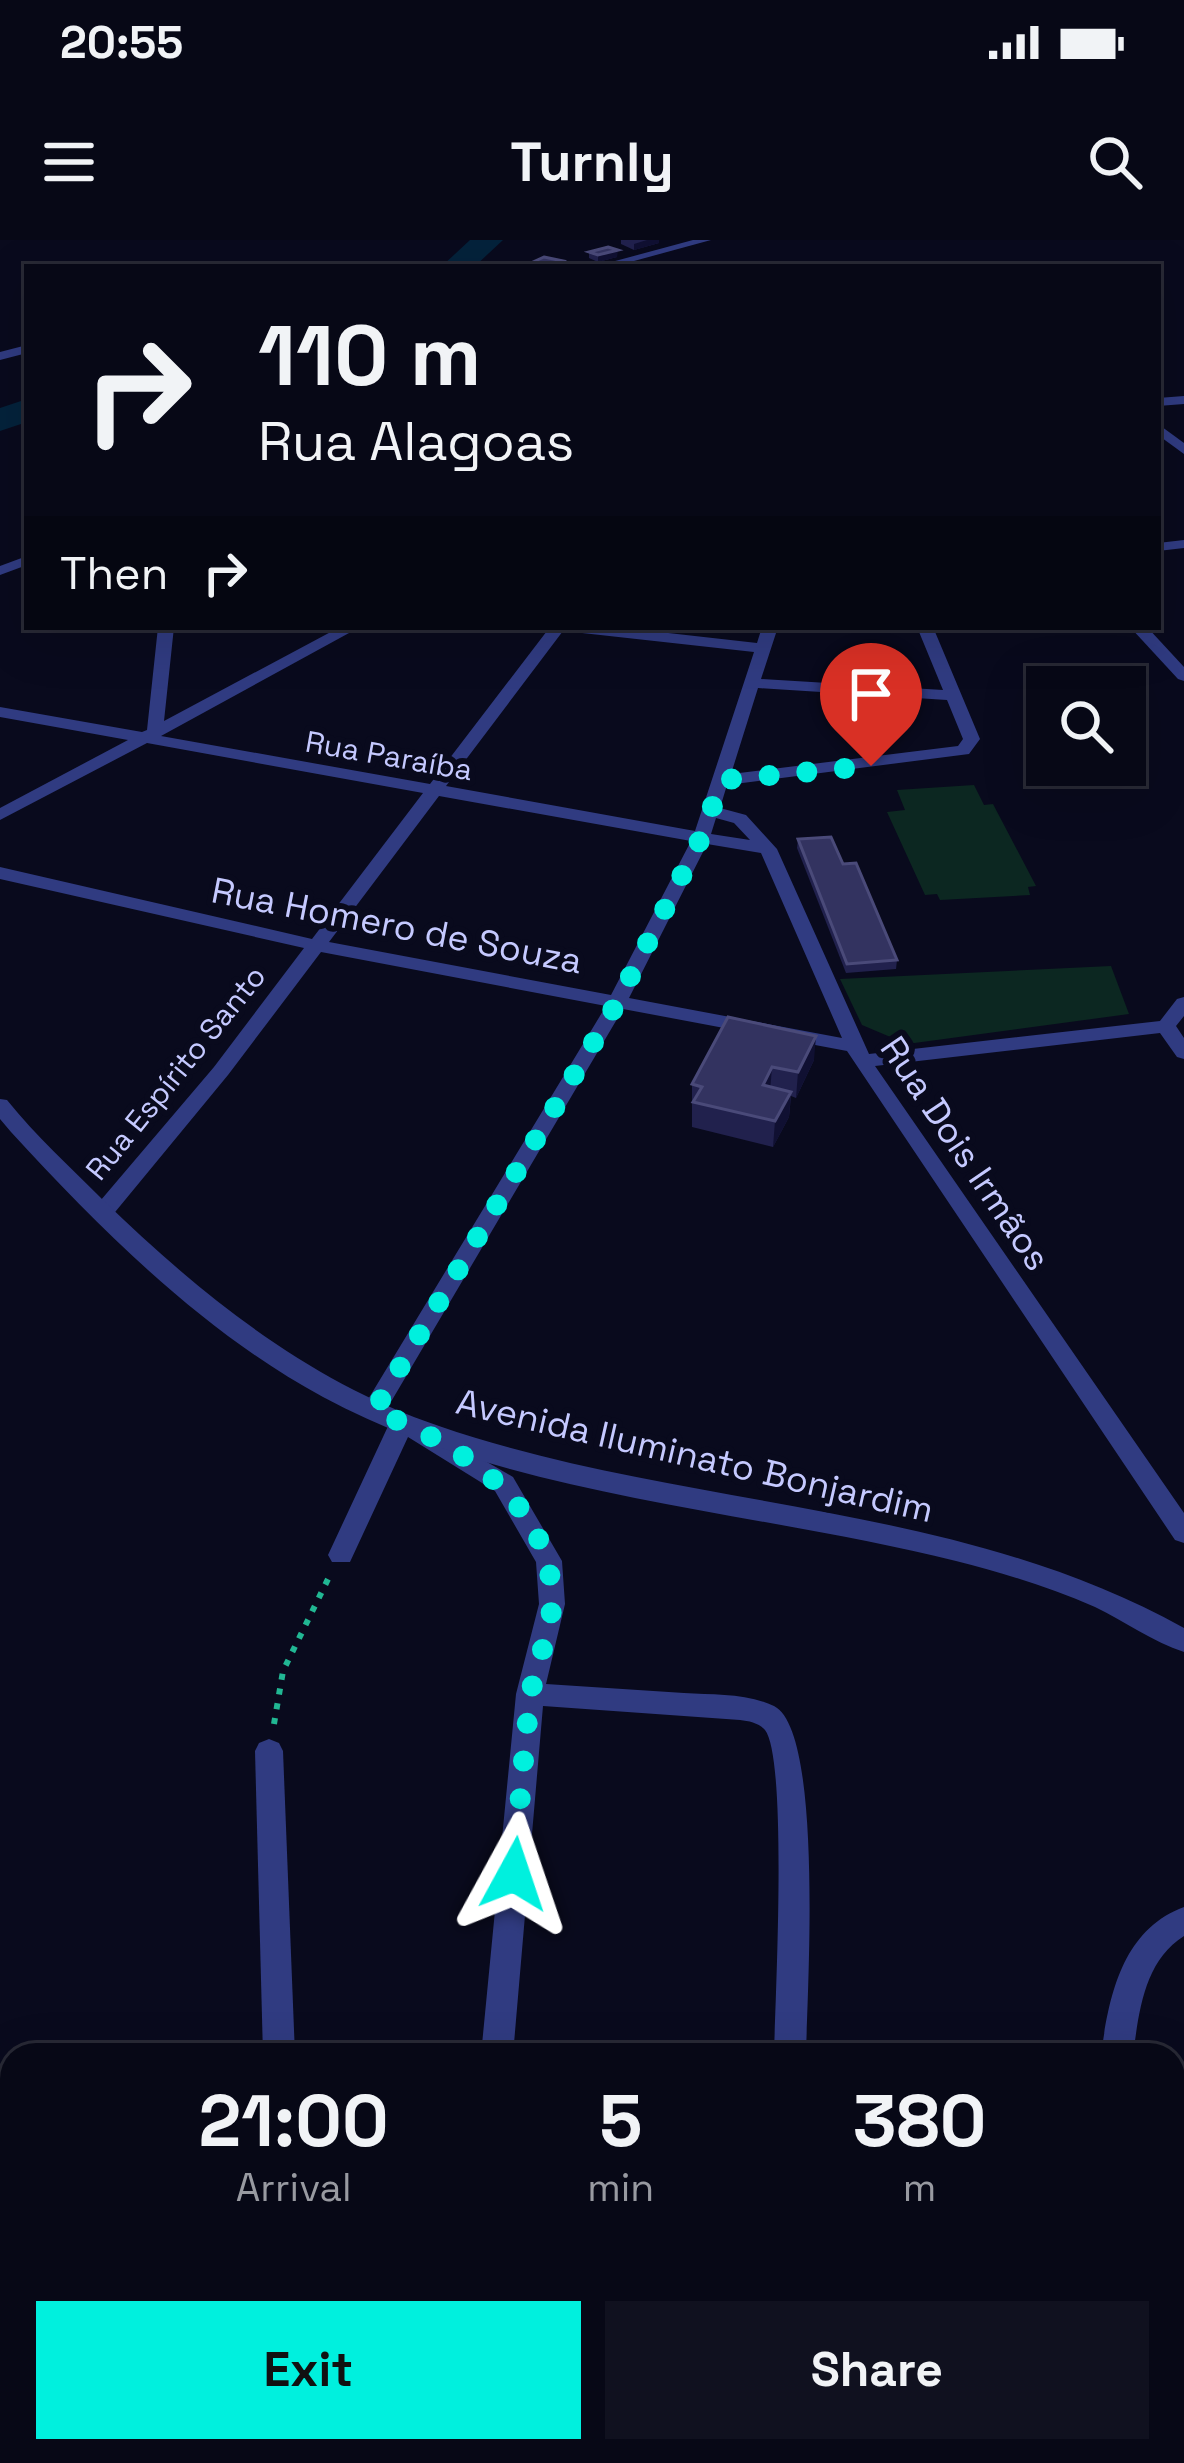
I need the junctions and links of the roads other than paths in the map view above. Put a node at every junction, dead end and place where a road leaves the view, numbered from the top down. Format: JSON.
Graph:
{"nodes":[{"id":1,"x":706,"y":240,"type":"edge"},
{"id":2,"x":611,"y":264,"type":"edge"},
{"id":3,"x":1161,"y":431,"type":"edge"},
{"id":4,"x":1184,"y":450,"type":"edge"},
{"id":5,"x":166,"y":630,"type":"edge"},
{"id":6,"x":346,"y":630,"type":"edge"},
{"id":7,"x":556,"y":630,"type":"edge"},
{"id":8,"x":630,"y":630,"type":"edge"},
{"id":9,"x":926,"y":630,"type":"edge"},
{"id":10,"x":1142,"y":630,"type":"edge"},
{"id":11,"x":767,"y":637,"type":"edge"},
{"id":12,"x":1178,"y":654,"type":"edge"},
{"id":13,"x":1184,"y":676,"type":"edge"},
{"id":14,"x":752,"y":683,"type":"junction"},
{"id":15,"x":953,"y":695,"type":"junction"},
{"id":16,"x":0,"y":712,"type":"edge"},
{"id":17,"x":150,"y":734,"type":"junction"},
{"id":18,"x":722,"y":780,"type":"junction"},
{"id":19,"x":431,"y":793,"type":"junction"},
{"id":20,"x":712,"y":811,"type":"junction"},
{"id":21,"x":0,"y":815,"type":"edge"},
{"id":22,"x":701,"y":838,"type":"junction"},
{"id":23,"x":768,"y":849,"type":"junction"},
{"id":24,"x":0,"y":873,"type":"edge"},
{"id":25,"x":314,"y":945,"type":"junction"},
{"id":26,"x":617,"y":1003,"type":"junction"},
{"id":27,"x":1184,"y":1003,"type":"edge"},
{"id":28,"x":1166,"y":1026,"type":"junction"},
{"id":29,"x":857,"y":1053,"type":"junction"},
{"id":30,"x":1184,"y":1053,"type":"edge"},
{"id":31,"x":0,"y":1105,"type":"edge"},
{"id":32,"x":103,"y":1212,"type":"junction"},
{"id":33,"x":374,"y":1411,"type":"junction"},
{"id":34,"x":402,"y":1422,"type":"junction"},
{"id":35,"x":1184,"y":1533,"type":"edge"},
{"id":36,"x":341,"y":1555,"type":"road end"},
{"id":37,"x":1184,"y":1641,"type":"edge"},
{"id":38,"x":530,"y":1694,"type":"junction"},
{"id":39,"x":269,"y":1751,"type":"road end"},
{"id":40,"x":1184,"y":1921,"type":"edge"},
{"id":41,"x":279,"y":2043,"type":"edge"},
{"id":42,"x":498,"y":2043,"type":"edge"},
{"id":43,"x":790,"y":2043,"type":"edge"},
{"id":44,"x":1119,"y":2043,"type":"edge"}],
"edges":[{"from":1,"to":2,"type":"street"},
{"from":3,"to":4,"type":"street"},
{"from":5,"to":17,"type":"street"},
{"from":6,"to":17,"type":"street"},
{"from":7,"to":19,"type":"street","name":"Rua Espírito Santo"},
{"from":8,"to":11,"type":"street"},
{"from":9,"to":15,"type":"street"},
{"from":10,"to":12,"type":"street"},
{"from":11,"to":14,"type":"street"},
{"from":12,"to":13,"type":"street"},
{"from":14,"to":15,"type":"street"},
{"from":14,"to":18,"type":"street"},
{"from":15,"to":18,"type":"street"},
{"from":16,"to":17,"type":"street","name":"Rua Paraíba"},
{"from":17,"to":19,"type":"street","name":"Rua Paraíba"},
{"from":17,"to":21,"type":"street"},
{"from":18,"to":20,"type":"street"},
{"from":19,"to":22,"type":"street","name":"Rua Paraíba"},
{"from":19,"to":25,"type":"street","name":"Rua Espírito Santo"},
{"from":20,"to":22,"type":"street"},
{"from":20,"to":23,"type":"street","name":"Rua Dois Irmãos"},
{"from":22,"to":23,"type":"street","name":"Rua Paraíba"},
{"from":22,"to":26,"type":"street"},
{"from":23,"to":29,"type":"street","name":"Rua Dois Irmãos"},
{"from":24,"to":25,"type":"street","name":"Rua Homero de Souza"},
{"from":25,"to":26,"type":"street","name":"Rua Homero de Souza"},
{"from":25,"to":32,"type":"street","name":"Rua Espírito Santo"},
{"from":26,"to":29,"type":"street","name":"Rua Homero de Souza"},
{"from":26,"to":33,"type":"street"},
{"from":27,"to":28,"type":"street"},
{"from":28,"to":29,"type":"street","name":"Rua Homero de Souza"},
{"from":28,"to":30,"type":"street"},
{"from":29,"to":35,"type":"street","name":"Rua Dois Irmãos"},
{"from":31,"to":32,"type":"street","name":"Avenida Iluminato Bonjardim"},
{"from":32,"to":33,"type":"street","name":"Avenida Iluminato Bonjardim"},
{"from":33,"to":34,"type":"street","name":"Avenida Iluminato Bonjardim"},
{"from":34,"to":36,"type":"street"},
{"from":34,"to":37,"type":"street","name":"Avenida Iluminato Bonjardim"},
{"from":34,"to":38,"type":"street"},
{"from":38,"to":42,"type":"street"},
{"from":38,"to":43,"type":"street"},
{"from":39,"to":41,"type":"street"},
{"from":40,"to":44,"type":"street"}]}
